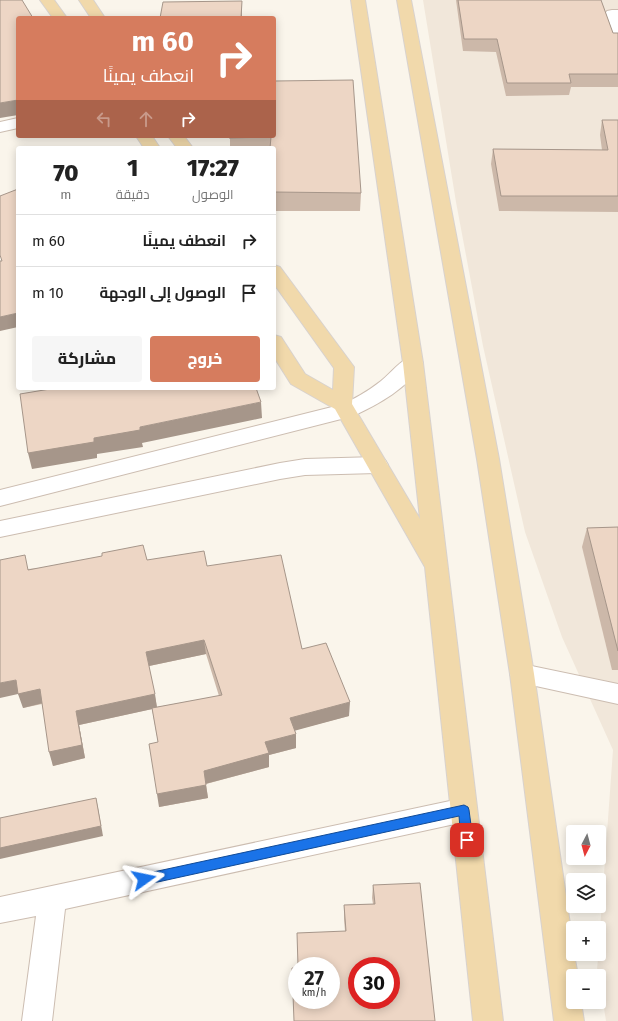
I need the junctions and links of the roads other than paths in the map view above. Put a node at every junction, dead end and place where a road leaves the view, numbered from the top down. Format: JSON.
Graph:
{"nodes":[{"id":1,"x":47,"y":0,"type":"edge"},
{"id":2,"x":86,"y":0,"type":"edge"},
{"id":3,"x":358,"y":0,"type":"edge"},
{"id":4,"x":404,"y":0,"type":"edge"},
{"id":5,"x":618,"y":14,"type":"edge"},
{"id":6,"x":59,"y":16,"type":"edge"},
{"id":7,"x":97,"y":16,"type":"edge"},
{"id":8,"x":618,"y":34,"type":"edge"},
{"id":9,"x":16,"y":123,"type":"edge"},
{"id":10,"x":0,"y":127,"type":"edge"},
{"id":11,"x":276,"y":274,"type":"edge"},
{"id":12,"x":276,"y":344,"type":"edge"},
{"id":13,"x":413,"y":363,"type":"junction"},
{"id":14,"x":344,"y":407,"type":"junction"},
{"id":15,"x":377,"y":465,"type":"junction"},
{"id":16,"x":0,"y":498,"type":"edge"},
{"id":17,"x":0,"y":529,"type":"edge"},
{"id":18,"x":437,"y":568,"type":"junction"},
{"id":19,"x":522,"y":674,"type":"junction"},
{"id":20,"x":618,"y":694,"type":"edge"},
{"id":21,"x":464,"y":810,"type":"junction"},
{"id":22,"x":52,"y":899,"type":"junction"},
{"id":23,"x":0,"y":910,"type":"edge"},
{"id":24,"x":37,"y":1021,"type":"edge"},
{"id":25,"x":488,"y":1021,"type":"edge"},
{"id":26,"x":569,"y":1021,"type":"edge"}],
"edges":[{"from":1,"to":6,"type":"main road"},
{"from":2,"to":7,"type":"main road"},
{"from":3,"to":13,"type":"main road"},
{"from":4,"to":19,"type":"main road"},
{"from":5,"to":8,"type":"street"},
{"from":9,"to":10,"type":"street"},
{"from":11,"to":14,"type":"main road"},
{"from":12,"to":14,"type":"main road"},
{"from":13,"to":14,"type":"street"},
{"from":13,"to":18,"type":"main road"},
{"from":14,"to":15,"type":"main road"},
{"from":14,"to":16,"type":"street"},
{"from":15,"to":17,"type":"street"},
{"from":15,"to":18,"type":"main road"},
{"from":18,"to":21,"type":"main road"},
{"from":19,"to":20,"type":"street"},
{"from":19,"to":26,"type":"main road"},
{"from":21,"to":22,"type":"street"},
{"from":21,"to":25,"type":"main road"},
{"from":22,"to":23,"type":"street"},
{"from":22,"to":24,"type":"street"}]}
